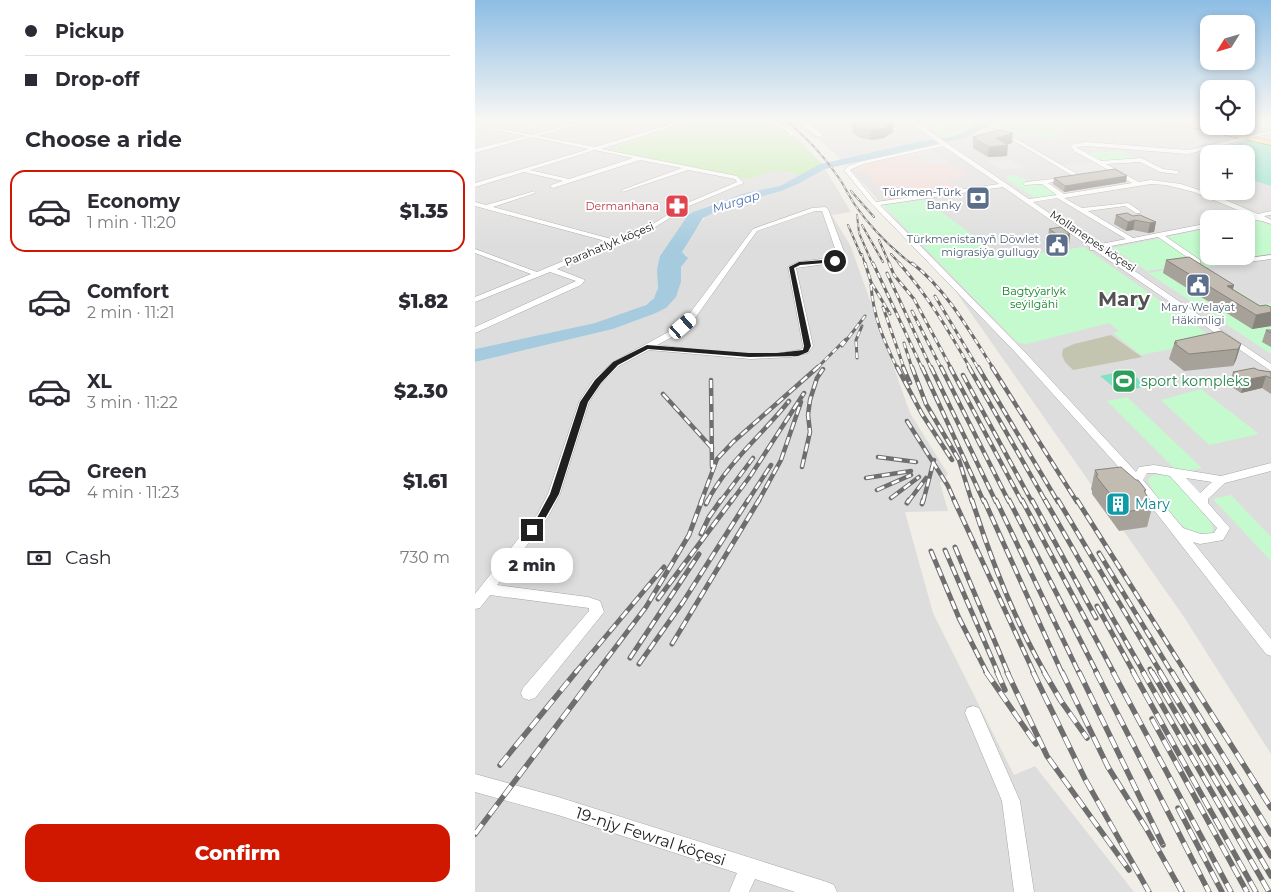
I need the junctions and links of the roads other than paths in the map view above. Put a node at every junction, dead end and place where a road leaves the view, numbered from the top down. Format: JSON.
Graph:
{"nodes":[{"id":1,"x":554,"y":162,"type":"edge"},
{"id":2,"x":629,"y":162,"type":"edge"},
{"id":3,"x":657,"y":162,"type":"edge"},
{"id":4,"x":871,"y":162,"type":"edge"},
{"id":5,"x":972,"y":162,"type":"edge"},
{"id":6,"x":972,"y":162,"type":"edge"},
{"id":7,"x":1053,"y":162,"type":"edge"},
{"id":8,"x":1119,"y":162,"type":"edge"},
{"id":9,"x":1144,"y":162,"type":"edge"},
{"id":10,"x":1100,"y":163,"type":"joint"},
{"id":11,"x":688,"y":168,"type":"junction"},
{"id":12,"x":525,"y":170,"type":"junction"},
{"id":13,"x":1115,"y":171,"type":"junction"},
{"id":14,"x":1105,"y":172,"type":"edge"},
{"id":15,"x":1177,"y":172,"type":"dead end"},
{"id":16,"x":1086,"y":175,"type":"edge"},
{"id":17,"x":1123,"y":175,"type":"junction"},
{"id":18,"x":1077,"y":176,"type":"junction"},
{"id":19,"x":568,"y":181,"type":"junction"},
{"id":20,"x":1043,"y":182,"type":"junction"},
{"id":21,"x":1026,"y":184,"type":"dead end"},
{"id":22,"x":1138,"y":184,"type":"junction"},
{"id":23,"x":475,"y":185,"type":"edge"},
{"id":24,"x":1005,"y":185,"type":"junction"},
{"id":25,"x":553,"y":186,"type":"dead end"},
{"id":26,"x":624,"y":191,"type":"dead end"},
{"id":27,"x":533,"y":192,"type":"dead end"},
{"id":28,"x":1061,"y":196,"type":"junction"},
{"id":29,"x":1030,"y":201,"type":"junction"},
{"id":30,"x":475,"y":204,"type":"edge"},
{"id":31,"x":875,"y":204,"type":"junction"},
{"id":32,"x":486,"y":207,"type":"junction"},
{"id":33,"x":475,"y":210,"type":"edge"},
{"id":34,"x":1082,"y":210,"type":"junction"},
{"id":35,"x":1138,"y":212,"type":"dead end"},
{"id":36,"x":1271,"y":213,"type":"edge"},
{"id":37,"x":1256,"y":216,"type":"junction"},
{"id":38,"x":1271,"y":222,"type":"edge"},
{"id":39,"x":1200,"y":227,"type":"edge"},
{"id":40,"x":1160,"y":235,"type":"junction"},
{"id":41,"x":1132,"y":240,"type":"junction"},
{"id":42,"x":615,"y":242,"type":"junction"},
{"id":43,"x":1097,"y":247,"type":"junction"},
{"id":44,"x":475,"y":252,"type":"edge"},
{"id":45,"x":1271,"y":256,"type":"edge"},
{"id":46,"x":1255,"y":259,"type":"edge"},
{"id":47,"x":1197,"y":262,"type":"edge"},
{"id":48,"x":549,"y":269,"type":"junction"},
{"id":49,"x":537,"y":274,"type":"junction"},
{"id":50,"x":475,"y":300,"type":"edge"},
{"id":51,"x":475,"y":330,"type":"edge"},
{"id":52,"x":647,"y":347,"type":"junction"},
{"id":53,"x":1271,"y":358,"type":"edge"},
{"id":54,"x":1271,"y":368,"type":"edge"},
{"id":55,"x":1271,"y":467,"type":"edge"},
{"id":56,"x":1174,"y":473,"type":"junction"},
{"id":57,"x":1137,"y":480,"type":"junction"},
{"id":58,"x":1221,"y":480,"type":"junction"},
{"id":59,"x":1202,"y":503,"type":"junction"},
{"id":60,"x":1178,"y":531,"type":"junction"},
{"id":61,"x":487,"y":588,"type":"junction"},
{"id":62,"x":475,"y":604,"type":"edge"},
{"id":63,"x":1270,"y":646,"type":"edge"},
{"id":64,"x":529,"y":693,"type":"dead end"},
{"id":65,"x":973,"y":713,"type":"dead end"},
{"id":66,"x":475,"y":783,"type":"edge"},
{"id":67,"x":750,"y":867,"type":"junction"},
{"id":68,"x":739,"y":892,"type":"edge"},
{"id":69,"x":827,"y":892,"type":"edge"},
{"id":70,"x":1024,"y":892,"type":"edge"}],
"edges":[{"from":1,"to":12,"type":"street"},
{"from":2,"to":19,"type":"street"},
{"from":3,"to":11,"type":"street"},
{"from":4,"to":31,"type":"street"},
{"from":5,"to":24,"type":"street","name":"Mollanepes köçesi"},
{"from":6,"to":29,"type":"street","name":"Mollanepes köçesi"},
{"from":7,"to":18,"type":"street"},
{"from":8,"to":10,"type":"street"},
{"from":9,"to":15,"type":"street"},
{"from":10,"to":13,"type":"street"},
{"from":11,"to":26,"type":"street"},
{"from":11,"to":42,"type":"street","name":"Parahatlyk köçesi"},
{"from":12,"to":19,"type":"street"},
{"from":12,"to":23,"type":"street"},
{"from":13,"to":14,"type":"street"},
{"from":13,"to":17,"type":"street"},
{"from":16,"to":18,"type":"street"},
{"from":17,"to":22,"type":"street"},
{"from":17,"to":37,"type":"street"},
{"from":18,"to":20,"type":"street"},
{"from":19,"to":25,"type":"street"},
{"from":20,"to":21,"type":"street"},
{"from":20,"to":28,"type":"street"},
{"from":22,"to":28,"type":"street"},
{"from":22,"to":37,"type":"street"},
{"from":24,"to":29,"type":"street","name":"Mollanepes köçesi"},
{"from":24,"to":31,"type":"street"},
{"from":27,"to":32,"type":"street"},
{"from":28,"to":29,"type":"street"},
{"from":28,"to":34,"type":"street"},
{"from":29,"to":43,"type":"street","name":"Mollanepes köçesi"},
{"from":30,"to":32,"type":"street"},
{"from":31,"to":57,"type":"street"},
{"from":32,"to":33,"type":"street"},
{"from":32,"to":42,"type":"street"},
{"from":34,"to":35,"type":"street"},
{"from":34,"to":41,"type":"street"},
{"from":36,"to":37,"type":"street"},
{"from":37,"to":38,"type":"street"},
{"from":39,"to":40,"type":"street"},
{"from":40,"to":41,"type":"street"},
{"from":40,"to":47,"type":"street"},
{"from":41,"to":43,"type":"street"},
{"from":42,"to":48,"type":"street","name":"Parahatlyk köçesi"},
{"from":43,"to":53,"type":"street","name":"Mollanepes köçesi"},
{"from":43,"to":54,"type":"street","name":"Mollanepes köçesi"},
{"from":44,"to":49,"type":"street"},
{"from":45,"to":46,"type":"street"},
{"from":48,"to":49,"type":"street","name":"Parahatlyk köçesi"},
{"from":48,"to":51,"type":"street"},
{"from":49,"to":50,"type":"street","name":"Parahatlyk köçesi"},
{"from":52,"to":52,"type":"street"},
{"from":52,"to":61,"type":"street"},
{"from":55,"to":58,"type":"street"},
{"from":56,"to":57,"type":"street"},
{"from":56,"to":58,"type":"street"},
{"from":56,"to":59,"type":"street"},
{"from":57,"to":60,"type":"street"},
{"from":58,"to":59,"type":"street"},
{"from":59,"to":60,"type":"street"},
{"from":60,"to":63,"type":"street"},
{"from":61,"to":62,"type":"street"},
{"from":61,"to":64,"type":"street"},
{"from":65,"to":70,"type":"street"},
{"from":66,"to":67,"type":"street","name":"19-njy Fewral köçesi"},
{"from":67,"to":68,"type":"street"},
{"from":67,"to":69,"type":"street","name":"19-njy Fewral köçesi"}]}
